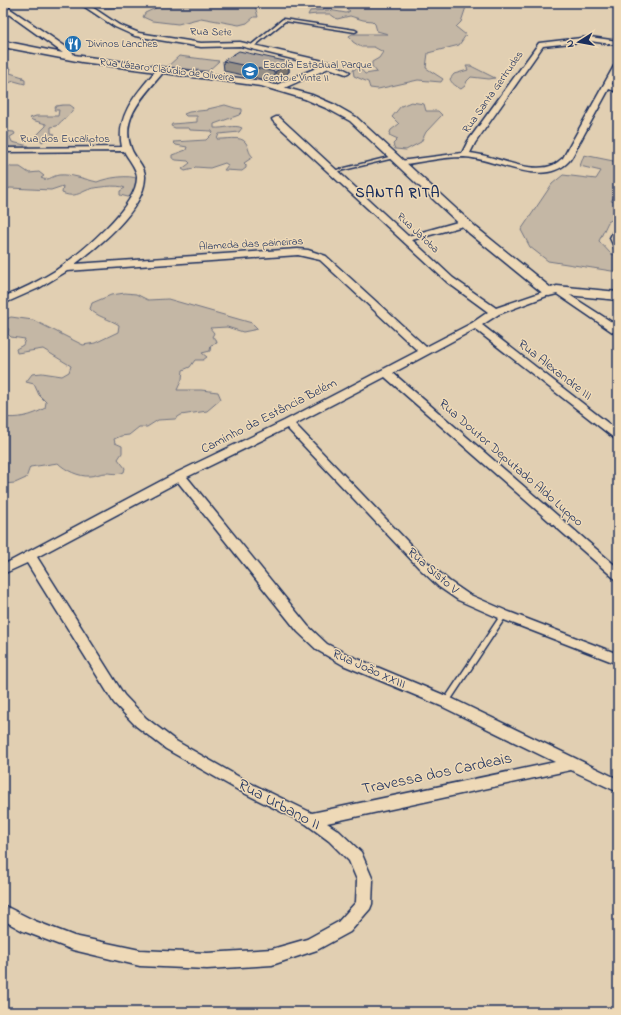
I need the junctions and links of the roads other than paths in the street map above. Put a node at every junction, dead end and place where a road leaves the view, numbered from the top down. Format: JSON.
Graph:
{"nodes":[{"id":1,"x":82,"y":3,"type":"edge"},
{"id":2,"x":3,"y":6,"type":"edge"},
{"id":3,"x":355,"y":31,"type":"dead end"},
{"id":4,"x":618,"y":43,"type":"edge"},
{"id":5,"x":3,"y":44,"type":"edge"},
{"id":6,"x":250,"y":47,"type":"junction"},
{"id":7,"x":70,"y":58,"type":"junction"},
{"id":8,"x":329,"y":65,"type":"junction"},
{"id":9,"x":618,"y":66,"type":"edge"},
{"id":10,"x":161,"y":70,"type":"junction"},
{"id":11,"x":346,"y":72,"type":"dead end"},
{"id":12,"x":606,"y":85,"type":"junction"},
{"id":13,"x":279,"y":87,"type":"junction"},
{"id":14,"x":618,"y":90,"type":"edge"},
{"id":15,"x":276,"y":119,"type":"dead end"},
{"id":16,"x":127,"y":149,"type":"junction"},
{"id":17,"x":3,"y":150,"type":"edge"},
{"id":18,"x":465,"y":155,"type":"junction"},
{"id":19,"x":396,"y":160,"type":"junction"},
{"id":20,"x":331,"y":172,"type":"junction"},
{"id":21,"x":464,"y":223,"type":"junction"},
{"id":22,"x":618,"y":230,"type":"edge"},
{"id":23,"x":407,"y":239,"type":"junction"},
{"id":24,"x":618,"y":247,"type":"edge"},
{"id":25,"x":64,"y":268,"type":"junction"},
{"id":26,"x":553,"y":291,"type":"junction"},
{"id":27,"x":618,"y":296,"type":"edge"},
{"id":28,"x":3,"y":301,"type":"edge"},
{"id":29,"x":495,"y":312,"type":"junction"},
{"id":30,"x":476,"y":325,"type":"junction"},
{"id":31,"x":618,"y":331,"type":"edge"},
{"id":32,"x":425,"y":352,"type":"junction"},
{"id":33,"x":386,"y":372,"type":"junction"},
{"id":34,"x":288,"y":424,"type":"junction"},
{"id":35,"x":618,"y":436,"type":"edge"},
{"id":36,"x":180,"y":476,"type":"junction"},
{"id":37,"x":30,"y":557,"type":"junction"},
{"id":38,"x":3,"y":570,"type":"edge"},
{"id":39,"x":618,"y":575,"type":"edge"},
{"id":40,"x":504,"y":615,"type":"junction"},
{"id":41,"x":618,"y":659,"type":"edge"},
{"id":42,"x":446,"y":702,"type":"junction"},
{"id":43,"x":571,"y":764,"type":"junction"},
{"id":44,"x":618,"y":786,"type":"edge"},
{"id":45,"x":311,"y":820,"type":"junction"},
{"id":46,"x":3,"y":912,"type":"edge"}],
"edges":[{"from":1,"to":6,"type":"street","name":"Rua Sete"},
{"from":2,"to":7,"type":"street"},
{"from":3,"to":6,"type":"lane"},
{"from":4,"to":18,"type":"street","name":"Rua Santa Gertrudes"},
{"from":5,"to":7,"type":"street","name":"Rua Lázaro Claúdio de Oliveira"},
{"from":6,"to":8,"type":"street","name":"Rua Sete"},
{"from":7,"to":10,"type":"street","name":"Rua Lázaro Claúdio de Oliveira"},
{"from":8,"to":11,"type":"street","name":"Rua Sete"},
{"from":8,"to":13,"type":"street"},
{"from":9,"to":12,"type":"street"},
{"from":10,"to":13,"type":"street","name":"Rua Lázaro Claúdio de Oliveira"},
{"from":10,"to":16,"type":"street"},
{"from":12,"to":14,"type":"street"},
{"from":12,"to":18,"type":"street"},
{"from":13,"to":19,"type":"street","name":"Rua Lázaro Claúdio de Oliveira"},
{"from":15,"to":20,"type":"street","name":"Rua Jatoba"},
{"from":16,"to":17,"type":"street","name":"Rua dos Eucaliptos"},
{"from":16,"to":25,"type":"street"},
{"from":18,"to":19,"type":"street"},
{"from":19,"to":20,"type":"lane"},
{"from":19,"to":21,"type":"street","name":"Rua Lázaro Claúdio de Oliveira"},
{"from":20,"to":23,"type":"street","name":"Rua Jatoba"},
{"from":21,"to":23,"type":"street"},
{"from":21,"to":26,"type":"street","name":"Rua Lázaro Claúdio de Oliveira"},
{"from":22,"to":24,"type":"street"},
{"from":23,"to":29,"type":"street","name":"Rua Jatoba"},
{"from":25,"to":28,"type":"street"},
{"from":25,"to":32,"type":"street","name":"Alameda das paineiras"},
{"from":26,"to":27,"type":"street"},
{"from":26,"to":29,"type":"street","name":"Caminho da Estância Belém"},
{"from":26,"to":31,"type":"street"},
{"from":29,"to":30,"type":"street","name":"Caminho da Estância Belém"},
{"from":30,"to":32,"type":"street","name":"Caminho da Estância Belém"},
{"from":30,"to":35,"type":"street","name":"Rua Alexandre III"},
{"from":32,"to":33,"type":"street","name":"Caminho da Estância Belém"},
{"from":33,"to":34,"type":"street","name":"Caminho da Estância Belém"},
{"from":33,"to":39,"type":"street","name":"Rua Doutor Deputado Aldo Luppo"},
{"from":34,"to":36,"type":"street","name":"Caminho da Estância Belém"},
{"from":34,"to":40,"type":"street","name":"Rua Sisto V"},
{"from":36,"to":37,"type":"street","name":"Caminho da Estância Belém"},
{"from":36,"to":42,"type":"street","name":"Rua João XXIII"},
{"from":37,"to":38,"type":"street","name":"Caminho da Estância Belém"},
{"from":37,"to":45,"type":"street","name":"Rua Urbano II"},
{"from":40,"to":41,"type":"street","name":"Rua Sisto V"},
{"from":40,"to":42,"type":"lane"},
{"from":42,"to":43,"type":"street","name":"Rua João XXIII"},
{"from":43,"to":44,"type":"street","name":"Rua João XXIII"},
{"from":43,"to":45,"type":"street","name":"Travessa dos Cardeais"},
{"from":45,"to":46,"type":"street","name":"Rua Urbano II"}]}
